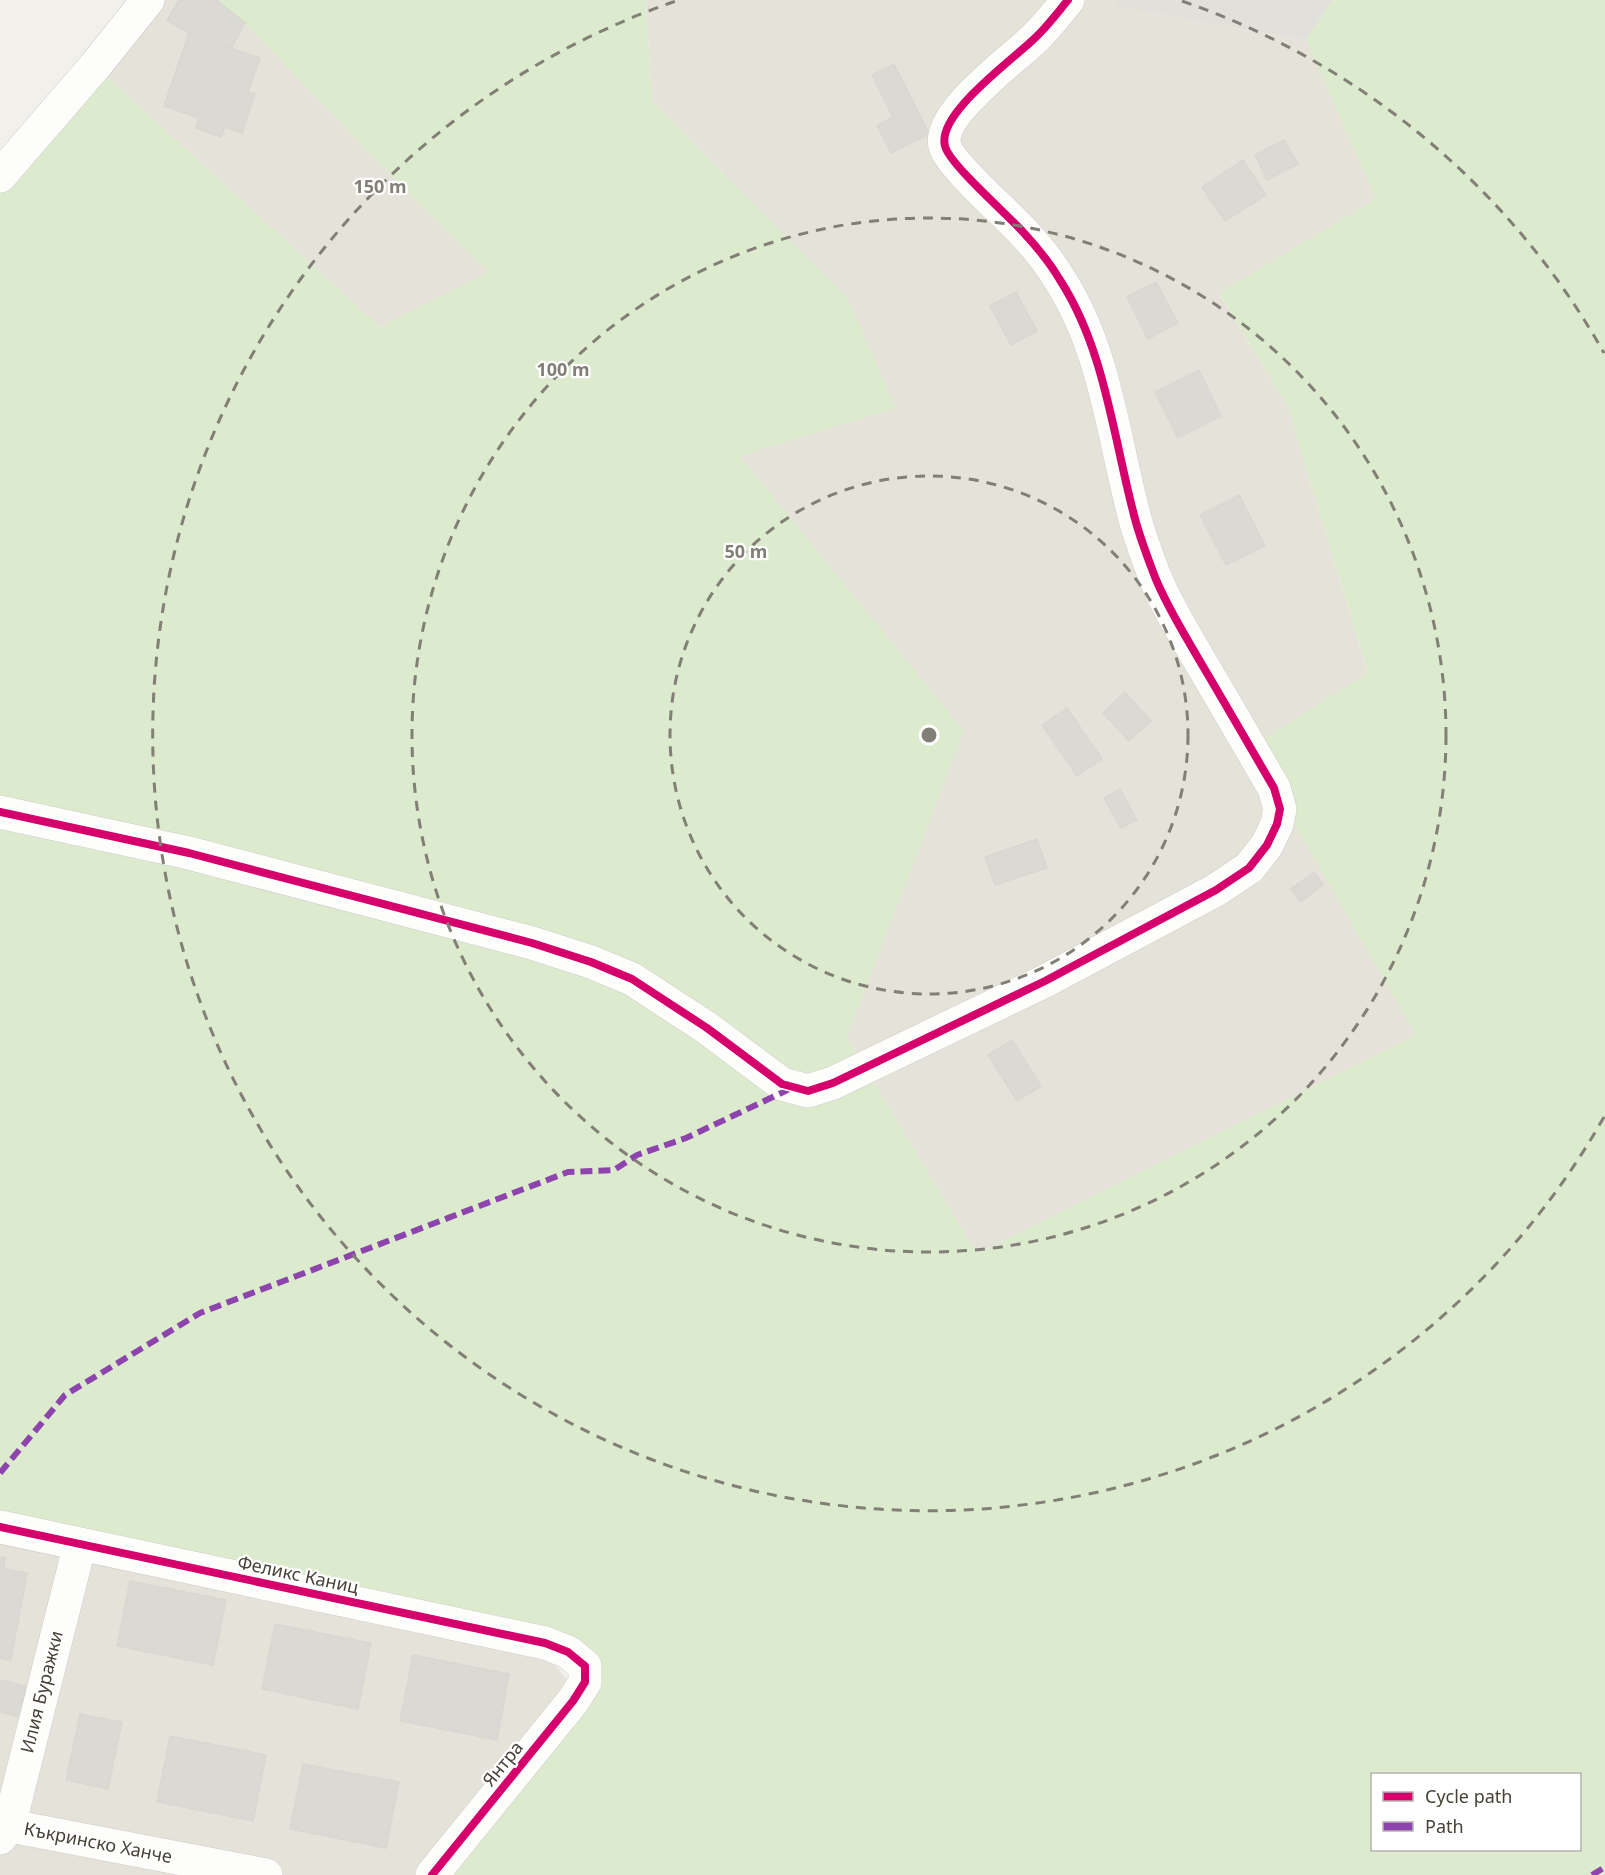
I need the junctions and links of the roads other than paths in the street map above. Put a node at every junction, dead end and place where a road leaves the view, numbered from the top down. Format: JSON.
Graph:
{"nodes":[{"id":1,"x":148,"y":0,"type":"edge"},
{"id":2,"x":1068,"y":0,"type":"edge"},
{"id":3,"x":0,"y":175,"type":"edge"},
{"id":4,"x":0,"y":812,"type":"edge"},
{"id":5,"x":0,"y":1527,"type":"edge"},
{"id":6,"x":80,"y":1544,"type":"junction"},
{"id":7,"x":585,"y":1666,"type":"joint"},
{"id":8,"x":3,"y":1829,"type":"edge"},
{"id":9,"x":266,"y":1875,"type":"edge"},
{"id":10,"x":432,"y":1875,"type":"edge"}],
"edges":[{"from":1,"to":3,"type":"street"},
{"from":2,"to":4,"type":"street"},
{"from":5,"to":6,"type":"street","name":"Феликс Каниц"},
{"from":6,"to":7,"type":"street","name":"Феликс Каниц"},
{"from":6,"to":8,"type":"street","name":"Илия Буражки"},
{"from":7,"to":10,"type":"street","name":"Янтра"},
{"from":8,"to":9,"type":"street","name":"Къкринско Ханче"}]}
